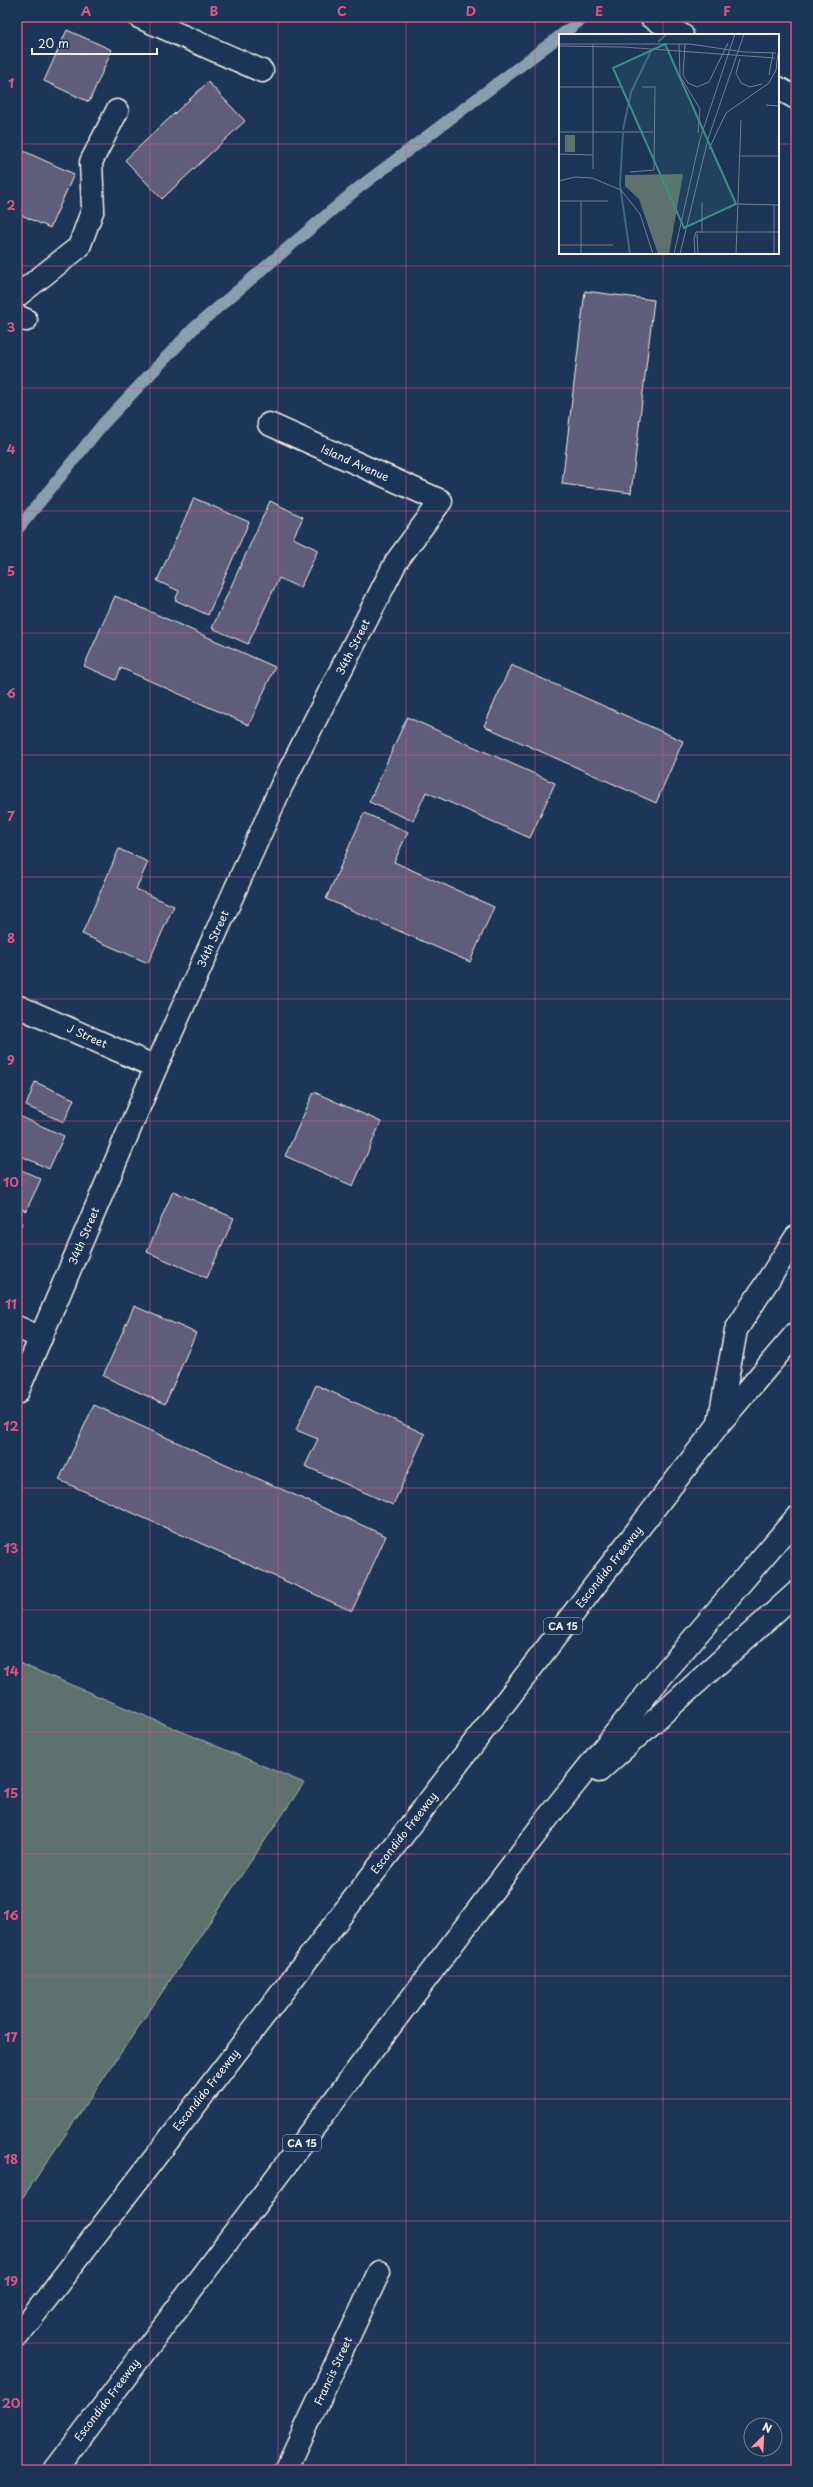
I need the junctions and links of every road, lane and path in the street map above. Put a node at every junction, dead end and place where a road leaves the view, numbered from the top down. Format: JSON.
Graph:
{"nodes":[{"id":1,"x":139,"y":17,"type":"edge"},
{"id":2,"x":262,"y":71,"type":"dead end"},
{"id":3,"x":779,"y":89,"type":"edge"},
{"id":4,"x":796,"y":98,"type":"edge"},
{"id":5,"x":117,"y":111,"type":"dead end"},
{"id":6,"x":17,"y":296,"type":"edge"},
{"id":7,"x":269,"y":424,"type":"dead end"},
{"id":8,"x":441,"y":501,"type":"joint"},
{"id":9,"x":17,"y":1006,"type":"edge"},
{"id":10,"x":156,"y":1067,"type":"junction"},
{"id":11,"x":796,"y":1237,"type":"edge"},
{"id":12,"x":17,"y":1328,"type":"edge"},
{"id":13,"x":796,"y":1333,"type":"edge"},
{"id":14,"x":41,"y":1338,"type":"junction"},
{"id":15,"x":17,"y":1393,"type":"edge"},
{"id":16,"x":719,"y":1424,"type":"junction"},
{"id":17,"x":796,"y":1518,"type":"edge"},
{"id":18,"x":796,"y":1593,"type":"edge"},
{"id":19,"x":549,"y":1816,"type":"junction"},
{"id":20,"x":380,"y":2272,"type":"dead end"},
{"id":21,"x":17,"y":2337,"type":"edge"},
{"id":22,"x":55,"y":2470,"type":"edge"},
{"id":23,"x":286,"y":2470,"type":"edge"}],
"edges":[{"from":1,"to":2,"type":"main road"},
{"from":3,"to":4,"type":"main road"},
{"from":5,"to":6,"type":"main road"},
{"from":7,"to":8,"type":"main road","name":"Island Avenue"},
{"from":8,"to":10,"type":"main road","name":"34th Street"},
{"from":9,"to":10,"type":"main road","name":"J Street"},
{"from":10,"to":14,"type":"main road","name":"34th Street"},
{"from":11,"to":16,"type":"main road"},
{"from":12,"to":14,"type":"main road"},
{"from":13,"to":16,"type":"main road","name":"Escondido Freeway","number":"CA 15"},
{"from":14,"to":15,"type":"main road","name":"34th Street"},
{"from":16,"to":21,"type":"main road","name":"Escondido Freeway","number":"CA 15"},
{"from":17,"to":19,"type":"main road","name":"Escondido Freeway","number":"CA 15"},
{"from":18,"to":19,"type":"main road"},
{"from":19,"to":22,"type":"main road","name":"Escondido Freeway","number":"CA 15"},
{"from":20,"to":23,"type":"main road","name":"Francis Street"}]}
